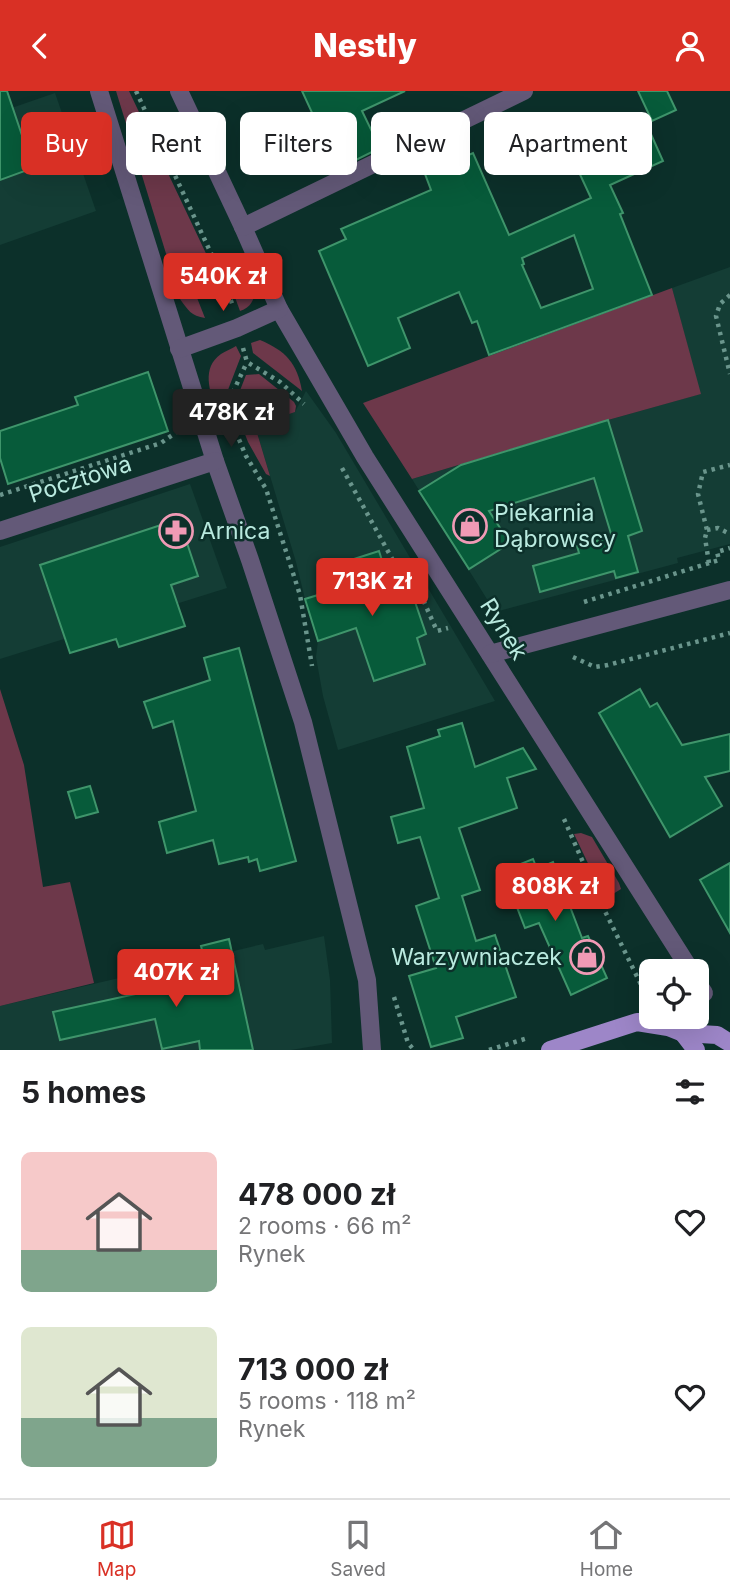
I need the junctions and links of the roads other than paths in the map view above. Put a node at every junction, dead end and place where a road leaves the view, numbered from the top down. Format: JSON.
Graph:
{"nodes":[{"id":1,"x":99,"y":91,"type":"edge"},
{"id":2,"x":179,"y":91,"type":"edge"},
{"id":3,"x":524,"y":91,"type":"edge"},
{"id":4,"x":243,"y":227,"type":"junction"},
{"id":5,"x":279,"y":309,"type":"junction"},
{"id":6,"x":179,"y":349,"type":"junction"},
{"id":7,"x":215,"y":461,"type":"junction"},
{"id":8,"x":0,"y":531,"type":"edge"},
{"id":9,"x":730,"y":590,"type":"edge"},
{"id":10,"x":490,"y":654,"type":"junction"},
{"id":11,"x":683,"y":959,"type":"edge"},
{"id":12,"x":683,"y":1033,"type":"junction"},
{"id":13,"x":730,"y":1043,"type":"edge"},
{"id":14,"x":372,"y":1050,"type":"edge"},
{"id":15,"x":550,"y":1050,"type":"edge"},
{"id":16,"x":696,"y":1050,"type":"edge"}],
"edges":[{"from":1,"to":6,"type":"street"},
{"from":2,"to":4,"type":"street","name":"Rynek"},
{"from":3,"to":4,"type":"street"},
{"from":4,"to":5,"type":"street","name":"Rynek"},
{"from":5,"to":6,"type":"street"},
{"from":5,"to":10,"type":"street","name":"Rynek"},
{"from":6,"to":7,"type":"street"},
{"from":7,"to":8,"type":"street","name":"Pocztowa"},
{"from":7,"to":14,"type":"street"},
{"from":9,"to":10,"type":"street"},
{"from":10,"to":11,"type":"street","name":"Rynek"},
{"from":12,"to":13,"type":"main road"},
{"from":12,"to":15,"type":"main road"},
{"from":12,"to":16,"type":"main road"}]}
